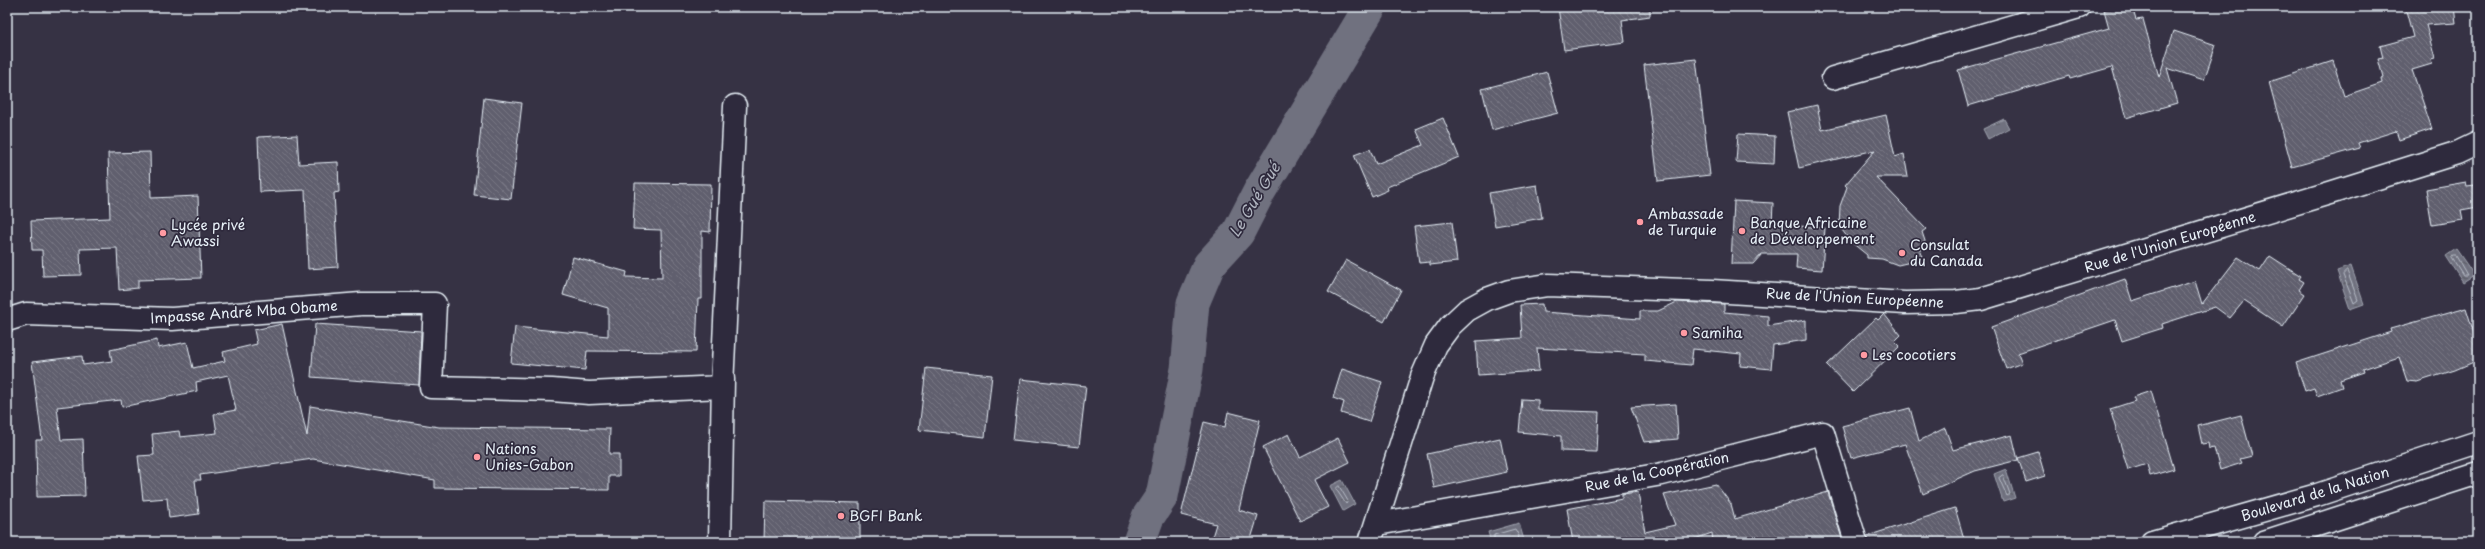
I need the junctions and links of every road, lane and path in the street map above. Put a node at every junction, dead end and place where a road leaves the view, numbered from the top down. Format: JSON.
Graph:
{"nodes":[{"id":1,"x":2079,"y":7,"type":"edge"},
{"id":2,"x":1833,"y":78,"type":"dead end"},
{"id":3,"x":735,"y":106,"type":"dead end"},
{"id":4,"x":2478,"y":144,"type":"edge"},
{"id":5,"x":7,"y":320,"type":"edge"},
{"id":6,"x":723,"y":383,"type":"junction"},
{"id":7,"x":2478,"y":442,"type":"edge"},
{"id":8,"x":2478,"y":473,"type":"edge"},
{"id":9,"x":1373,"y":533,"type":"edge"},
{"id":10,"x":720,"y":542,"type":"edge"},
{"id":11,"x":1856,"y":542,"type":"edge"},
{"id":12,"x":2152,"y":542,"type":"edge"},
{"id":13,"x":2264,"y":542,"type":"edge"}],
"edges":[{"from":1,"to":2,"type":"street"},
{"from":3,"to":6,"type":"street"},
{"from":4,"to":9,"type":"street","name":"Rue de l'Union Européenne"},
{"from":5,"to":6,"type":"street","name":"Impasse André Mba Obame"},
{"from":6,"to":10,"type":"street"},
{"from":7,"to":12,"type":"street","name":"Boulevard de la Nation"},
{"from":8,"to":13,"type":"street"},
{"from":9,"to":11,"type":"street","name":"Rue de la Coopération"}]}
